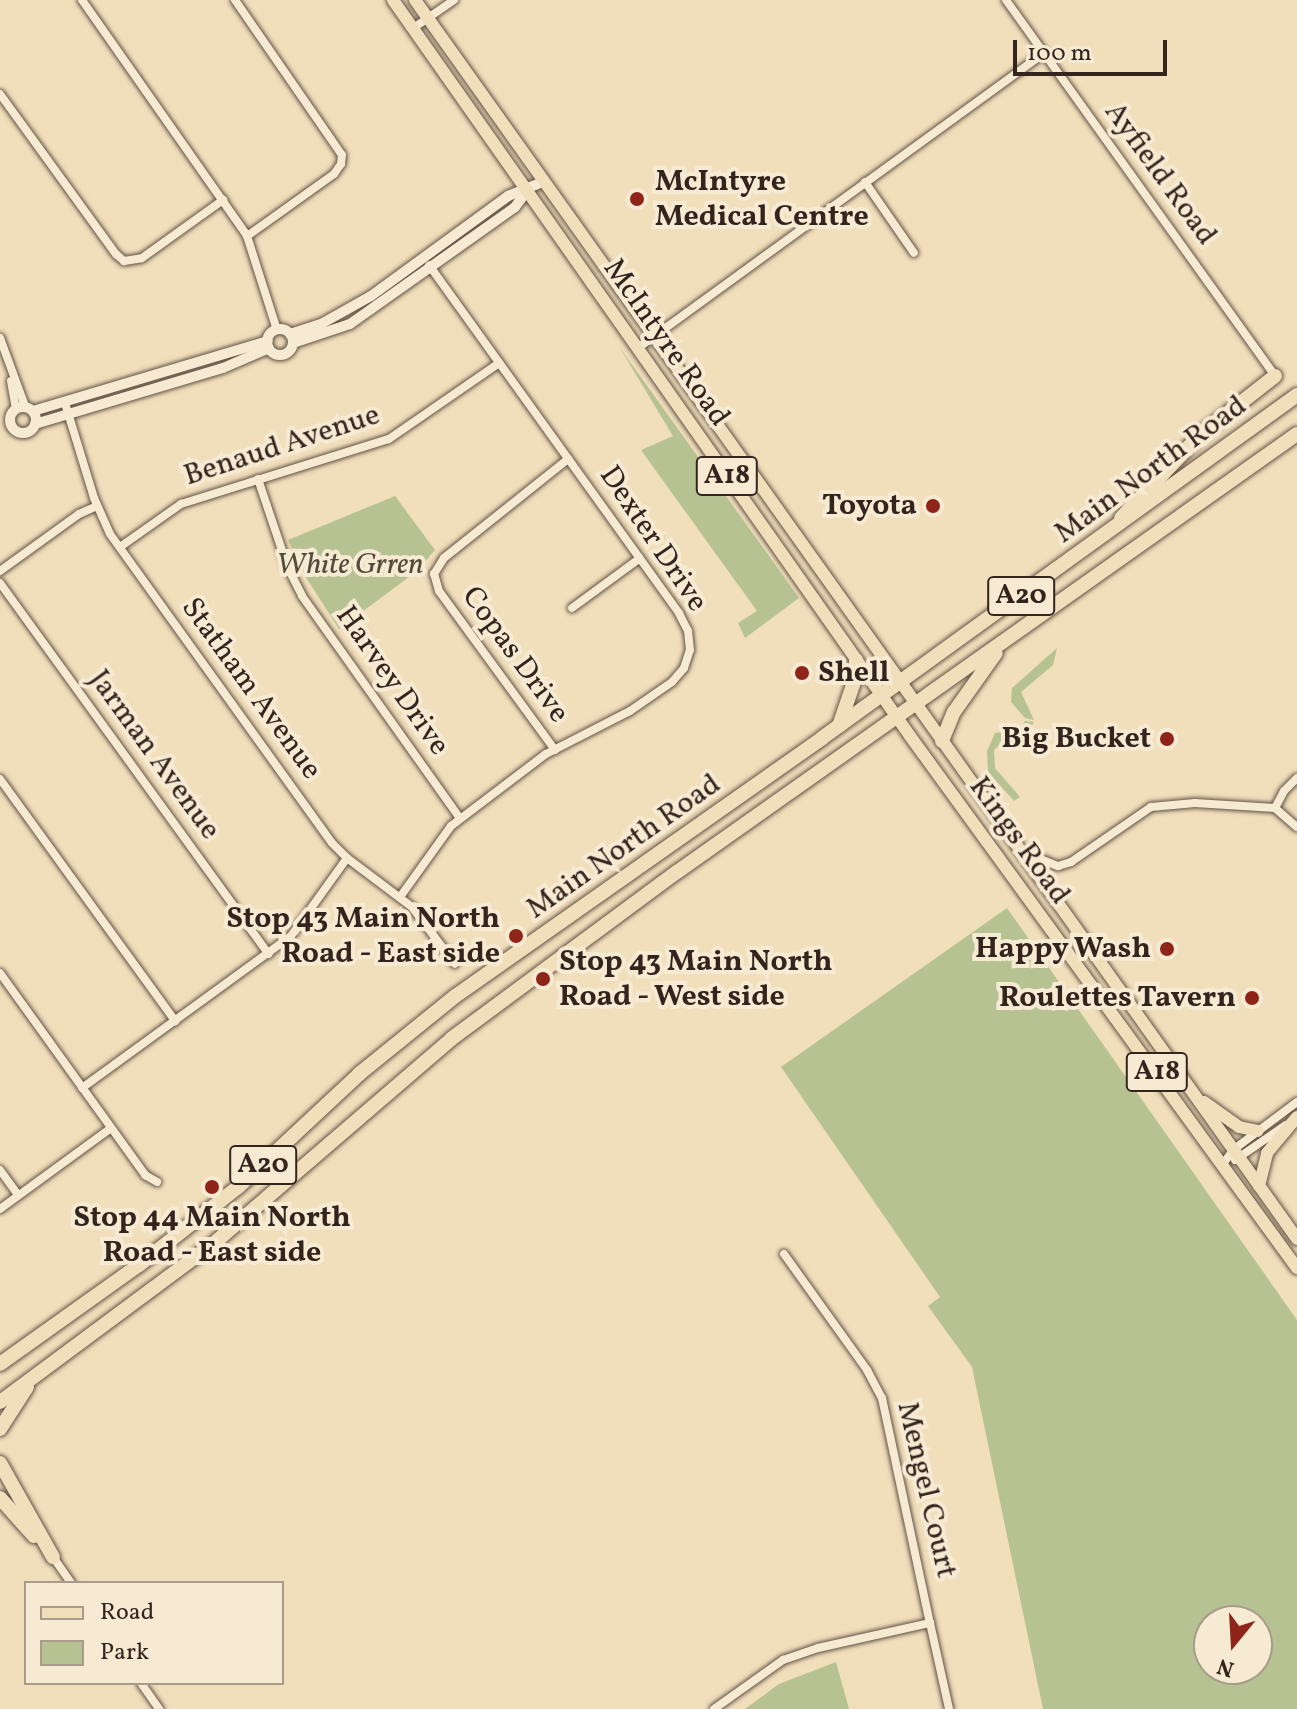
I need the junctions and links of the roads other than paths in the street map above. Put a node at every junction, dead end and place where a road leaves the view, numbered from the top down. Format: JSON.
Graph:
{"nodes":[{"id":1,"x":82,"y":0,"type":"edge"},
{"id":2,"x":235,"y":0,"type":"edge"},
{"id":3,"x":393,"y":0,"type":"edge"},
{"id":4,"x":415,"y":0,"type":"edge"},
{"id":5,"x":454,"y":0,"type":"edge"},
{"id":6,"x":1006,"y":0,"type":"edge"},
{"id":7,"x":428,"y":19,"type":"junction"},
{"id":8,"x":412,"y":29,"type":"junction"},
{"id":9,"x":1044,"y":53,"type":"junction"},
{"id":10,"x":0,"y":94,"type":"edge"},
{"id":11,"x":542,"y":182,"type":"junction"},
{"id":12,"x":865,"y":182,"type":"junction"},
{"id":13,"x":527,"y":191,"type":"junction"},
{"id":14,"x":223,"y":200,"type":"junction"},
{"id":15,"x":247,"y":236,"type":"junction"},
{"id":16,"x":914,"y":253,"type":"dead end"},
{"id":17,"x":423,"y":258,"type":"junction"},
{"id":18,"x":431,"y":268,"type":"junction"},
{"id":19,"x":277,"y":330,"type":"junction"},
{"id":20,"x":653,"y":337,"type":"junction"},
{"id":21,"x":0,"y":338,"type":"edge"},
{"id":22,"x":292,"y":338,"type":"junction"},
{"id":23,"x":268,"y":345,"type":"junction"},
{"id":24,"x":638,"y":348,"type":"junction"},
{"id":25,"x":499,"y":363,"type":"junction"},
{"id":26,"x":1275,"y":376,"type":"joint"},
{"id":27,"x":1297,"y":395,"type":"edge"},
{"id":28,"x":65,"y":403,"type":"junction"},
{"id":29,"x":17,"y":413,"type":"edge"},
{"id":30,"x":69,"y":415,"type":"junction"},
{"id":31,"x":35,"y":424,"type":"junction"},
{"id":32,"x":14,"y":429,"type":"junction"},
{"id":33,"x":0,"y":431,"type":"edge"},
{"id":34,"x":1297,"y":434,"type":"edge"},
{"id":35,"x":568,"y":459,"type":"junction"},
{"id":36,"x":258,"y":479,"type":"junction"},
{"id":37,"x":97,"y":506,"type":"junction"},
{"id":38,"x":775,"y":507,"type":"junction"},
{"id":39,"x":1105,"y":536,"type":"junction"},
{"id":40,"x":120,"y":547,"type":"junction"},
{"id":41,"x":781,"y":553,"type":"junction"},
{"id":42,"x":640,"y":558,"type":"junction"},
{"id":43,"x":0,"y":571,"type":"edge"},
{"id":44,"x":0,"y":583,"type":"edge"},
{"id":45,"x":572,"y":608,"type":"dead end"},
{"id":46,"x":1003,"y":643,"type":"junction"},
{"id":47,"x":856,"y":660,"type":"junction"},
{"id":48,"x":900,"y":682,"type":"junction"},
{"id":49,"x":882,"y":696,"type":"junction"},
{"id":50,"x":915,"y":703,"type":"junction"},
{"id":51,"x":897,"y":716,"type":"junction"},
{"id":52,"x":839,"y":726,"type":"junction"},
{"id":53,"x":942,"y":741,"type":"junction"},
{"id":54,"x":555,"y":750,"type":"junction"},
{"id":55,"x":1297,"y":778,"type":"edge"},
{"id":56,"x":0,"y":779,"type":"edge"},
{"id":57,"x":1275,"y":808,"type":"junction"},
{"id":58,"x":460,"y":818,"type":"junction"},
{"id":59,"x":1297,"y":827,"type":"edge"},
{"id":60,"x":1019,"y":850,"type":"junction"},
{"id":61,"x":347,"y":858,"type":"junction"},
{"id":62,"x":400,"y":897,"type":"junction"},
{"id":63,"x":269,"y":954,"type":"junction"},
{"id":64,"x":455,"y":964,"type":"dead end"},
{"id":65,"x":0,"y":973,"type":"edge"},
{"id":66,"x":175,"y":1021,"type":"junction"},
{"id":67,"x":82,"y":1088,"type":"junction"},
{"id":68,"x":1192,"y":1093,"type":"junction"},
{"id":69,"x":1297,"y":1102,"type":"edge"},
{"id":70,"x":1297,"y":1117,"type":"edge"},
{"id":71,"x":111,"y":1128,"type":"junction"},
{"id":72,"x":1258,"y":1131,"type":"junction"},
{"id":73,"x":1236,"y":1154,"type":"junction"},
{"id":74,"x":1223,"y":1164,"type":"junction"},
{"id":75,"x":0,"y":1170,"type":"edge"},
{"id":76,"x":157,"y":1182,"type":"dead end"},
{"id":77,"x":1259,"y":1186,"type":"junction"},
{"id":78,"x":18,"y":1195,"type":"junction"},
{"id":79,"x":0,"y":1209,"type":"edge"},
{"id":80,"x":1297,"y":1239,"type":"edge"},
{"id":81,"x":784,"y":1254,"type":"dead end"},
{"id":82,"x":1297,"y":1268,"type":"edge"},
{"id":83,"x":0,"y":1364,"type":"edge"},
{"id":84,"x":32,"y":1380,"type":"junction"},
{"id":85,"x":0,"y":1402,"type":"edge"},
{"id":86,"x":0,"y":1429,"type":"edge"},
{"id":87,"x":0,"y":1463,"type":"edge"},
{"id":88,"x":0,"y":1498,"type":"edge"},
{"id":89,"x":53,"y":1557,"type":"junction"},
{"id":90,"x":70,"y":1581,"type":"edge"},
{"id":91,"x":930,"y":1623,"type":"junction"},
{"id":92,"x":142,"y":1685,"type":"edge"},
{"id":93,"x":159,"y":1709,"type":"edge"},
{"id":94,"x":714,"y":1709,"type":"edge"},
{"id":95,"x":949,"y":1709,"type":"edge"}],
"edges":[{"from":1,"to":14,"type":"street"},
{"from":2,"to":15,"type":"street"},
{"from":3,"to":8,"type":"main road","name":"McIntyre Road","number":"A18"},
{"from":4,"to":7,"type":"main road","name":"McIntyre Road","number":"A18"},
{"from":5,"to":7,"type":"street"},
{"from":6,"to":9,"type":"street","name":"Ayfield Road"},
{"from":7,"to":8,"type":"street"},
{"from":7,"to":11,"type":"main road","name":"McIntyre Road","number":"A18"},
{"from":8,"to":13,"type":"main road","name":"McIntyre Road","number":"A18"},
{"from":9,"to":12,"type":"street"},
{"from":9,"to":26,"type":"street","name":"Ayfield Road"},
{"from":10,"to":14,"type":"street"},
{"from":11,"to":13,"type":"street"},
{"from":11,"to":20,"type":"main road","name":"McIntyre Road","number":"A18"},
{"from":12,"to":16,"type":"street"},
{"from":12,"to":20,"type":"street"},
{"from":13,"to":17,"type":"street"},
{"from":13,"to":18,"type":"street"},
{"from":13,"to":24,"type":"main road","name":"McIntyre Road","number":"A18"},
{"from":14,"to":15,"type":"street"},
{"from":15,"to":19,"type":"street"},
{"from":17,"to":18,"type":"street","name":"Dexter Drive"},
{"from":17,"to":22,"type":"street"},
{"from":18,"to":22,"type":"street"},
{"from":18,"to":25,"type":"street","name":"Dexter Drive"},
{"from":19,"to":22,"type":"street"},
{"from":19,"to":23,"type":"street"},
{"from":20,"to":24,"type":"street"},
{"from":20,"to":38,"type":"main road","name":"McIntyre Road","number":"A18"},
{"from":21,"to":29,"type":"street"},
{"from":22,"to":23,"type":"street"},
{"from":23,"to":28,"type":"street"},
{"from":23,"to":30,"type":"street"},
{"from":24,"to":41,"type":"main road","name":"McIntyre Road","number":"A18"},
{"from":25,"to":35,"type":"street","name":"Dexter Drive"},
{"from":25,"to":36,"type":"street","name":"Benaud Avenue"},
{"from":26,"to":39,"type":"highway"},
{"from":27,"to":39,"type":"highway","name":"Main North Road","number":"A20"},
{"from":28,"to":29,"type":"street"},
{"from":28,"to":30,"type":"street","name":"Statham Avenue"},
{"from":29,"to":31,"type":"street"},
{"from":29,"to":32,"type":"street"},
{"from":30,"to":31,"type":"street"},
{"from":30,"to":37,"type":"street","name":"Statham Avenue"},
{"from":31,"to":32,"type":"street"},
{"from":32,"to":33,"type":"street"},
{"from":34,"to":46,"type":"highway","name":"Main North Road","number":"A20"},
{"from":35,"to":42,"type":"street","name":"Dexter Drive"},
{"from":35,"to":54,"type":"street","name":"Copas Drive"},
{"from":36,"to":40,"type":"street","name":"Benaud Avenue"},
{"from":36,"to":58,"type":"street","name":"Harvey Drive"},
{"from":37,"to":40,"type":"street","name":"Statham Avenue"},
{"from":37,"to":43,"type":"street"},
{"from":38,"to":41,"type":"main road"},
{"from":38,"to":48,"type":"main road","name":"McIntyre Road","number":"A18"},
{"from":39,"to":48,"type":"highway","name":"Main North Road","number":"A20"},
{"from":40,"to":61,"type":"street","name":"Statham Avenue"},
{"from":41,"to":47,"type":"main road","name":"McIntyre Road","number":"A18"},
{"from":42,"to":45,"type":"street"},
{"from":42,"to":54,"type":"street","name":"Dexter Drive"},
{"from":44,"to":63,"type":"street","name":"Jarman Avenue"},
{"from":46,"to":50,"type":"highway","name":"Main North Road","number":"A20"},
{"from":46,"to":53,"type":"highway"},
{"from":47,"to":49,"type":"main road","name":"McIntyre Road","number":"A18"},
{"from":47,"to":52,"type":"highway"},
{"from":48,"to":49,"type":"highway","name":"Main North Road","number":"A20"},
{"from":48,"to":50,"type":"main road","name":"Kings Road","number":"A18"},
{"from":49,"to":51,"type":"main road","name":"McIntyre Road","number":"A18"},
{"from":49,"to":52,"type":"highway","name":"Main North Road","number":"A20"},
{"from":50,"to":51,"type":"highway","name":"Main North Road","number":"A20"},
{"from":50,"to":53,"type":"main road","name":"Kings Road","number":"A18"},
{"from":51,"to":74,"type":"main road","name":"Kings Road","number":"A18"},
{"from":51,"to":84,"type":"highway","name":"Main North Road","number":"A20"},
{"from":52,"to":83,"type":"highway","name":"Main North Road","number":"A20"},
{"from":53,"to":60,"type":"main road","name":"Kings Road","number":"A18"},
{"from":54,"to":58,"type":"street","name":"Dexter Drive"},
{"from":55,"to":57,"type":"street"},
{"from":56,"to":66,"type":"street"},
{"from":57,"to":59,"type":"street"},
{"from":57,"to":60,"type":"street"},
{"from":58,"to":62,"type":"street","name":"Dexter Drive"},
{"from":60,"to":68,"type":"main road","name":"Kings Road","number":"A18"},
{"from":61,"to":62,"type":"street","name":"Statham Avenue"},
{"from":61,"to":63,"type":"street"},
{"from":62,"to":64,"type":"street","name":"Statham Avenue"},
{"from":63,"to":66,"type":"street"},
{"from":65,"to":67,"type":"street"},
{"from":66,"to":67,"type":"street"},
{"from":67,"to":71,"type":"street"},
{"from":68,"to":72,"type":"main road"},
{"from":68,"to":73,"type":"main road","name":"Kings Road","number":"A18"},
{"from":69,"to":72,"type":"street"},
{"from":70,"to":73,"type":"street"},
{"from":70,"to":77,"type":"main road"},
{"from":71,"to":76,"type":"street"},
{"from":71,"to":78,"type":"street"},
{"from":72,"to":73,"type":"street"},
{"from":73,"to":74,"type":"street"},
{"from":73,"to":77,"type":"main road","name":"Kings Road","number":"A18"},
{"from":74,"to":82,"type":"main road","name":"Kings Road","number":"A18"},
{"from":75,"to":78,"type":"street"},
{"from":77,"to":80,"type":"main road","name":"Kings Road","number":"A18"},
{"from":78,"to":79,"type":"street"},
{"from":81,"to":91,"type":"street","name":"Mengel Court"},
{"from":84,"to":85,"type":"highway","name":"Main North Road","number":"A20"},
{"from":84,"to":86,"type":"highway"},
{"from":87,"to":89,"type":"highway"},
{"from":88,"to":89,"type":"highway"},
{"from":89,"to":90,"type":"street"},
{"from":91,"to":94,"type":"street"},
{"from":91,"to":95,"type":"street","name":"Mengel Court"},
{"from":92,"to":93,"type":"street"}]}
